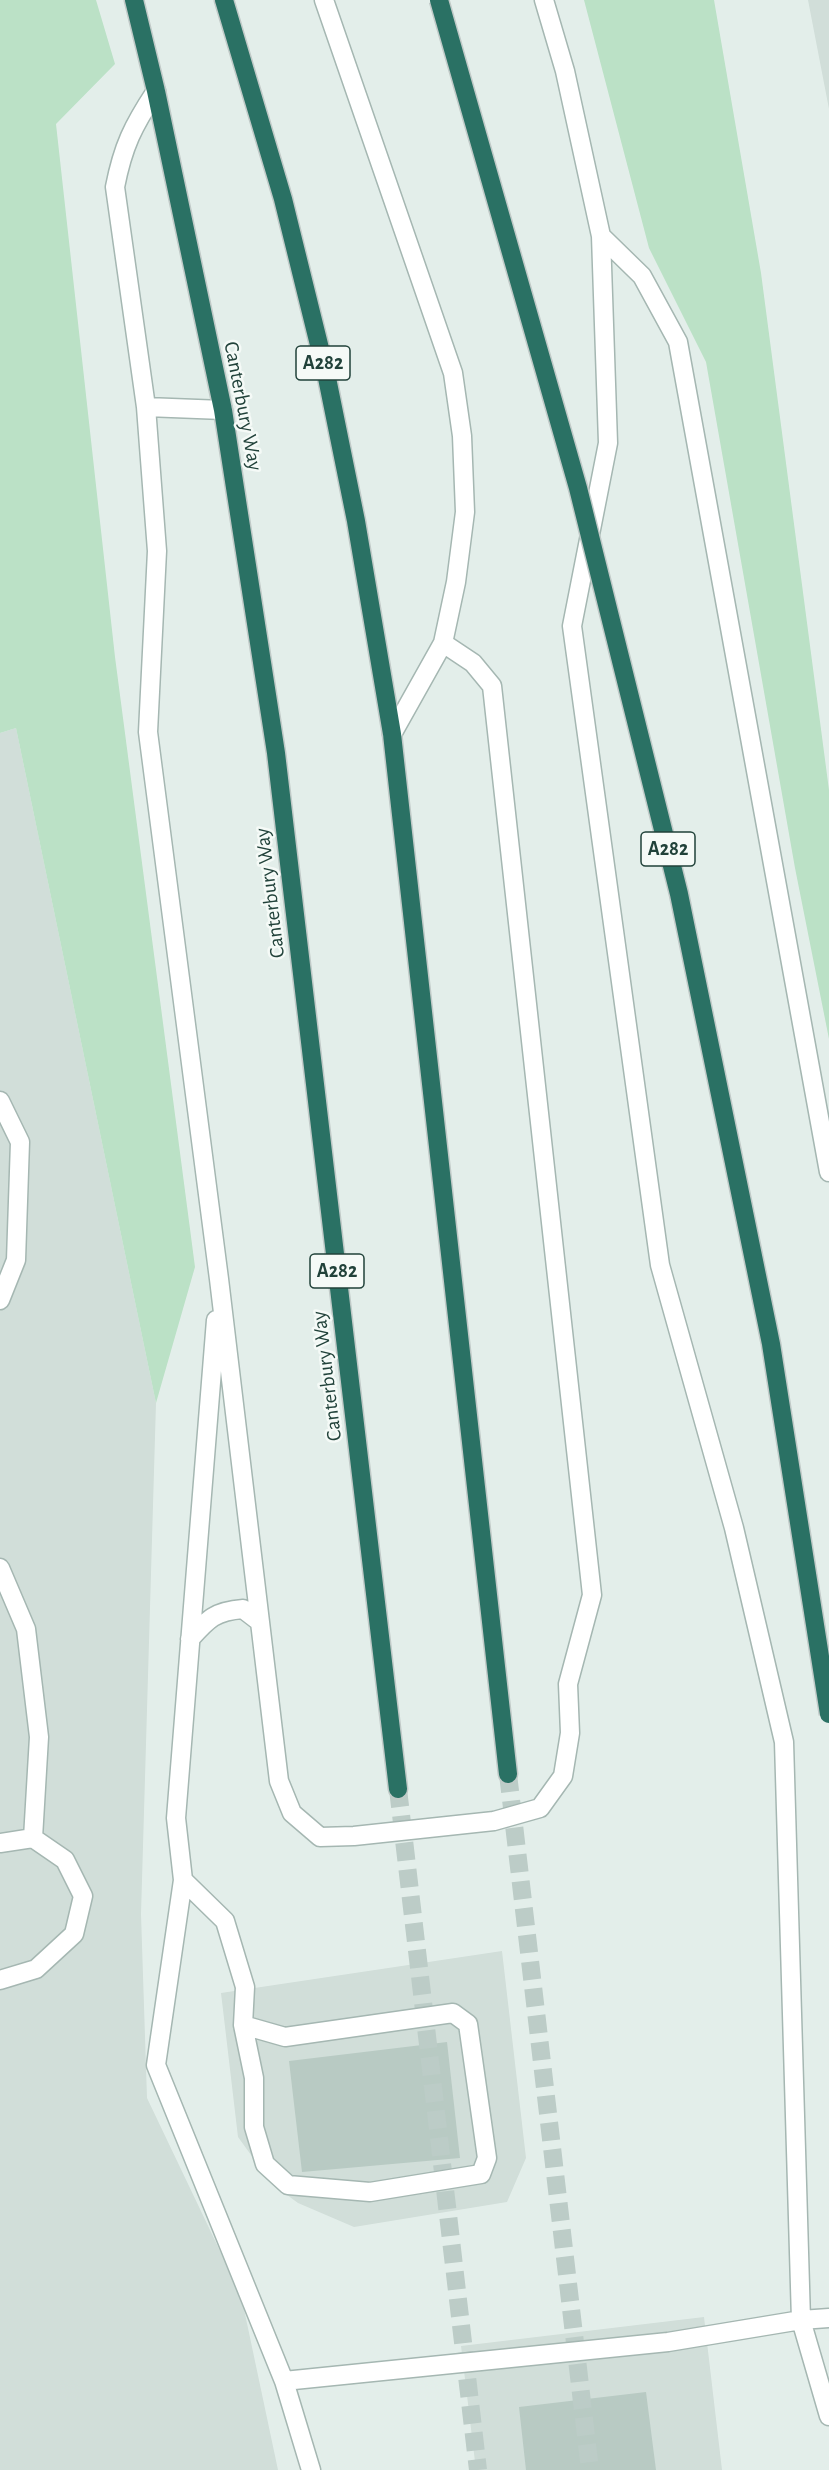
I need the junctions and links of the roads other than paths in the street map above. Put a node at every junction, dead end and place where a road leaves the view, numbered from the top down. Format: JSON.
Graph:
{"nodes":[{"id":1,"x":134,"y":0,"type":"edge"},
{"id":2,"x":224,"y":0,"type":"edge"},
{"id":3,"x":324,"y":0,"type":"edge"},
{"id":4,"x":439,"y":0,"type":"edge"},
{"id":5,"x":544,"y":0,"type":"edge"},
{"id":6,"x":156,"y":92,"type":"junction"},
{"id":7,"x":601,"y":236,"type":"junction"},
{"id":8,"x":146,"y":407,"type":"junction"},
{"id":9,"x":223,"y":410,"type":"junction"},
{"id":10,"x":443,"y":643,"type":"junction"},
{"id":11,"x":392,"y":734,"type":"junction"},
{"id":12,"x":0,"y":1101,"type":"edge"},
{"id":13,"x":829,"y":1172,"type":"edge"},
{"id":14,"x":219,"y":1279,"type":"junction"},
{"id":15,"x":0,"y":1300,"type":"edge"},
{"id":16,"x":0,"y":1568,"type":"edge"},
{"id":17,"x":260,"y":1622,"type":"junction"},
{"id":18,"x":190,"y":1639,"type":"junction"},
{"id":19,"x":829,"y":1714,"type":"edge"},
{"id":20,"x":508,"y":1774,"type":"tunnel mouth"},
{"id":21,"x":398,"y":1789,"type":"tunnel mouth"},
{"id":22,"x":33,"y":1838,"type":"junction"},
{"id":23,"x":0,"y":1843,"type":"edge"},
{"id":24,"x":183,"y":1880,"type":"junction"},
{"id":25,"x":0,"y":1980,"type":"edge"},
{"id":26,"x":243,"y":2025,"type":"junction"},
{"id":27,"x":829,"y":2318,"type":"edge"},
{"id":28,"x":801,"y":2320,"type":"junction"},
{"id":29,"x":284,"y":2380,"type":"junction"},
{"id":30,"x":829,"y":2416,"type":"edge"},
{"id":31,"x":311,"y":2470,"type":"edge"}],
"edges":[{"from":1,"to":6,"type":"highway","name":"Canterbury Way","number":"A282"},
{"from":2,"to":11,"type":"highway","number":"A282"},
{"from":3,"to":10,"type":"lane"},
{"from":4,"to":19,"type":"highway","number":"A282","bridge":true},
{"from":5,"to":7,"type":"lane"},
{"from":6,"to":8,"type":"lane"},
{"from":6,"to":9,"type":"highway","name":"Canterbury Way","number":"A282"},
{"from":7,"to":13,"type":"lane"},
{"from":7,"to":28,"type":"lane"},
{"from":8,"to":9,"type":"lane"},
{"from":8,"to":14,"type":"lane"},
{"from":9,"to":21,"type":"highway","name":"Canterbury Way","number":"A282"},
{"from":10,"to":11,"type":"lane"},
{"from":10,"to":17,"type":"lane"},
{"from":11,"to":20,"type":"highway","number":"A282"},
{"from":12,"to":15,"type":"lane"},
{"from":14,"to":17,"type":"lane"},
{"from":14,"to":18,"type":"lane"},
{"from":16,"to":22,"type":"lane"},
{"from":17,"to":18,"type":"lane"},
{"from":18,"to":24,"type":"lane"},
{"from":22,"to":23,"type":"lane"},
{"from":22,"to":25,"type":"lane"},
{"from":24,"to":26,"type":"lane"},
{"from":24,"to":29,"type":"lane"},
{"from":26,"to":26,"type":"lane"},
{"from":27,"to":28,"type":"lane"},
{"from":28,"to":29,"type":"lane"},
{"from":28,"to":30,"type":"lane"},
{"from":29,"to":31,"type":"lane"}]}
